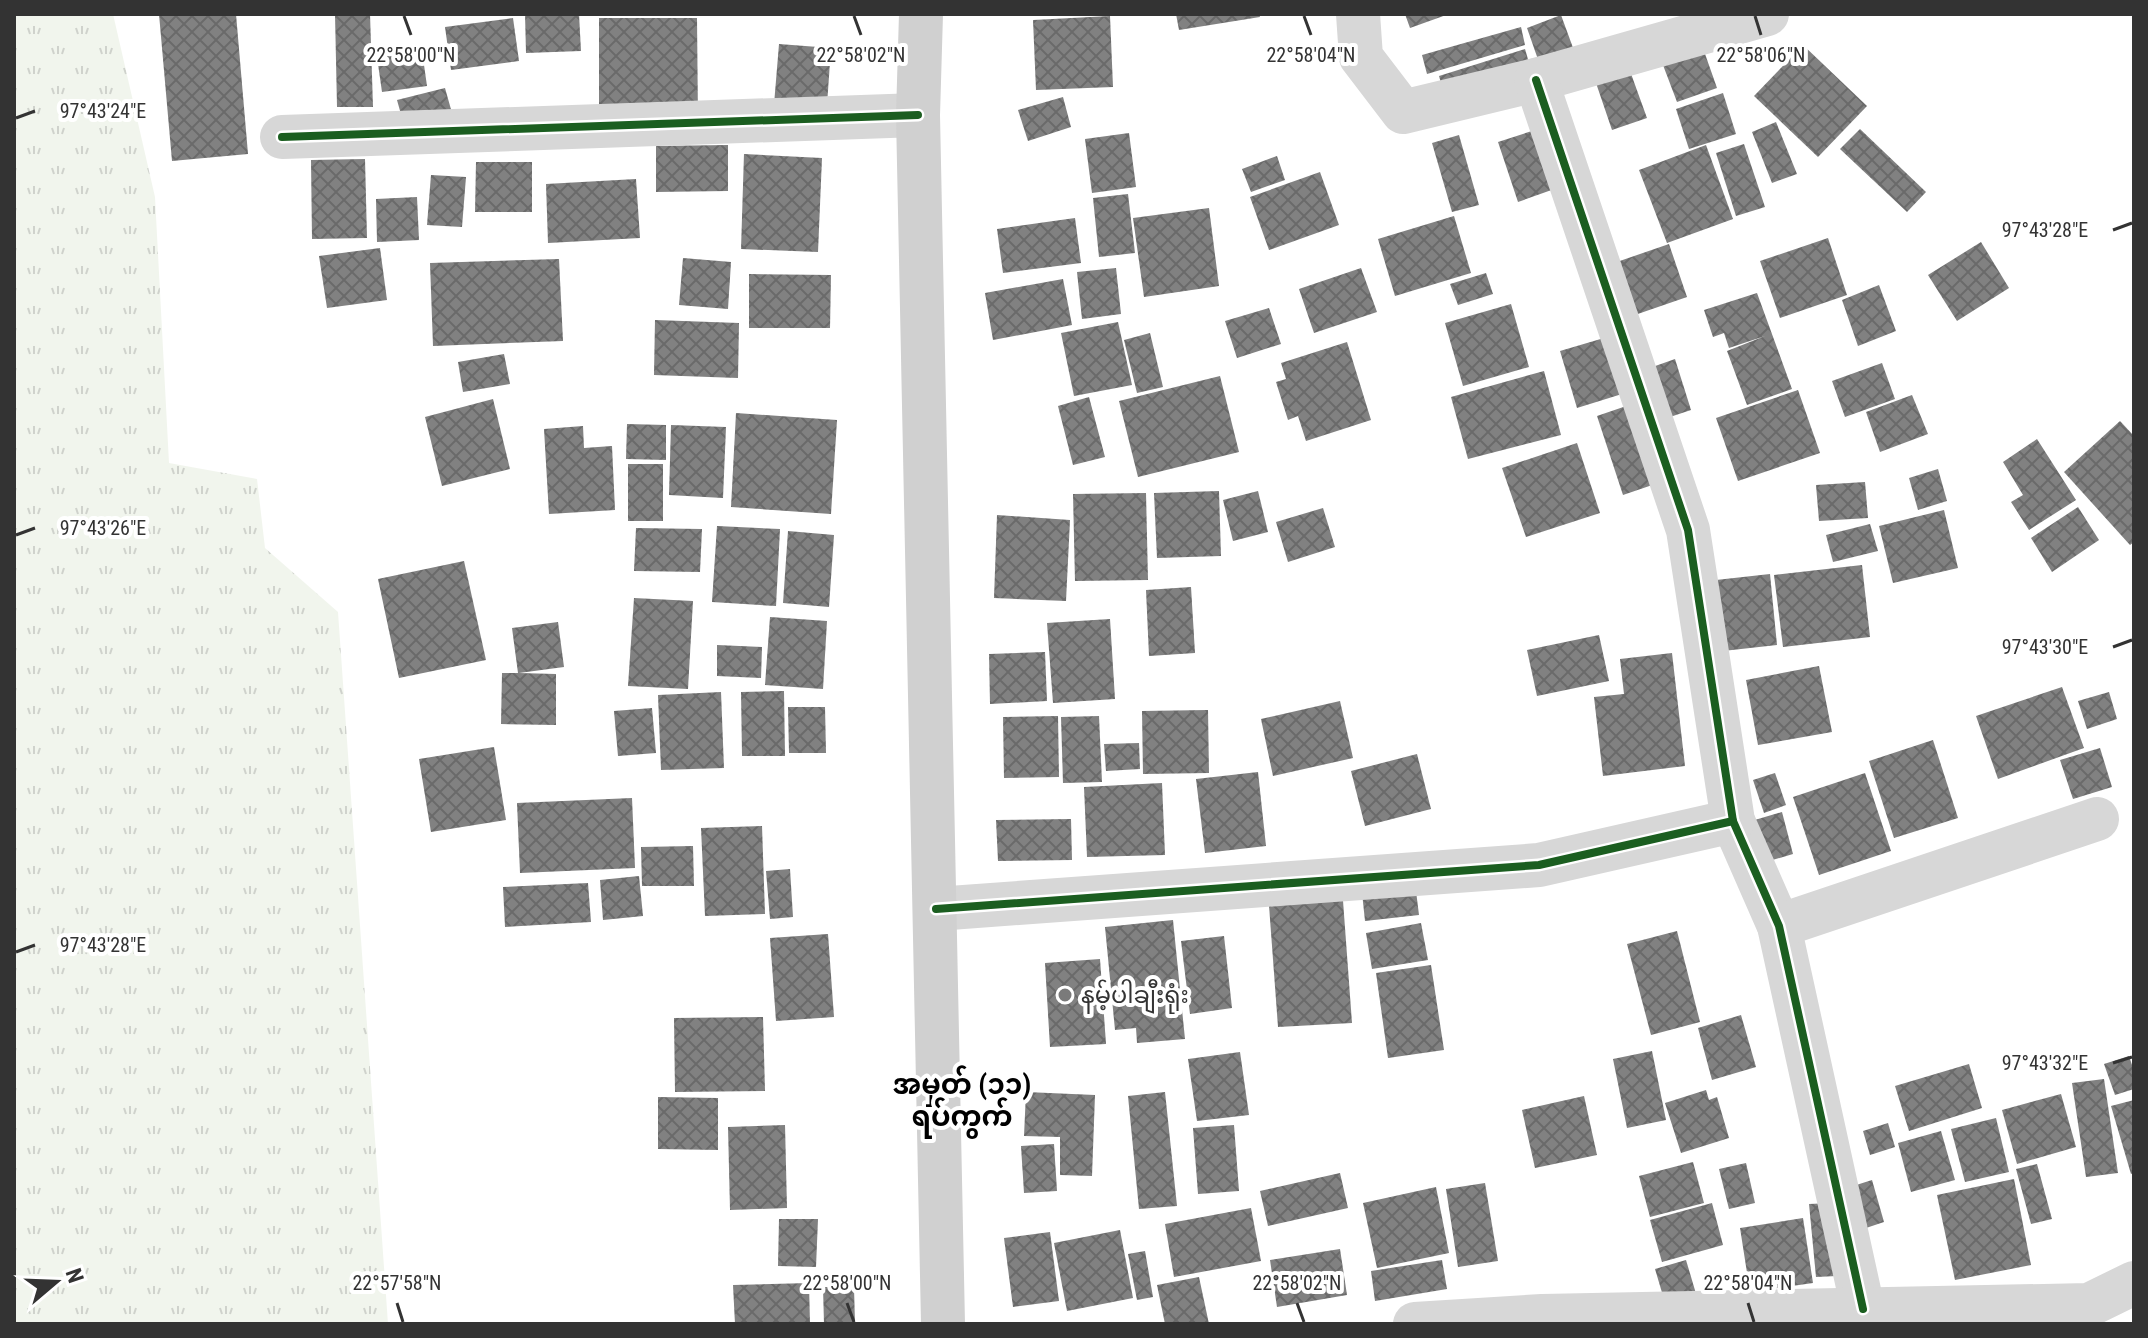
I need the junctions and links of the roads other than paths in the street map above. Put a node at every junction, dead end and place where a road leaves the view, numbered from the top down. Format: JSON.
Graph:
{"nodes":[{"id":1,"x":921,"y":14,"type":"edge"},
{"id":2,"x":1358,"y":14,"type":"edge"},
{"id":3,"x":1767,"y":14,"type":"edge"},
{"id":4,"x":1536,"y":80,"type":"junction"},
{"id":5,"x":918,"y":115,"type":"junction"},
{"id":6,"x":282,"y":137,"type":"dead end"},
{"id":7,"x":2097,"y":819,"type":"dead end"},
{"id":8,"x":1733,"y":821,"type":"junction"},
{"id":9,"x":936,"y":909,"type":"junction"},
{"id":10,"x":1779,"y":926,"type":"junction"},
{"id":11,"x":2134,"y":1283,"type":"edge"},
{"id":12,"x":1863,"y":1309,"type":"junction"},
{"id":13,"x":1542,"y":1320,"type":"edge"},
{"id":14,"x":943,"y":1324,"type":"edge"},
{"id":15,"x":1415,"y":1324,"type":"edge"}],
"edges":[{"from":1,"to":5,"type":"main road"},
{"from":2,"to":4,"type":"street"},
{"from":3,"to":4,"type":"street"},
{"from":4,"to":8,"type":"street"},
{"from":5,"to":6,"type":"street"},
{"from":5,"to":9,"type":"main road"},
{"from":7,"to":10,"type":"street"},
{"from":8,"to":9,"type":"street"},
{"from":8,"to":10,"type":"street"},
{"from":9,"to":14,"type":"main road"},
{"from":10,"to":12,"type":"street"},
{"from":11,"to":12,"type":"street"},
{"from":12,"to":13,"type":"street"},
{"from":13,"to":15,"type":"street"}]}
